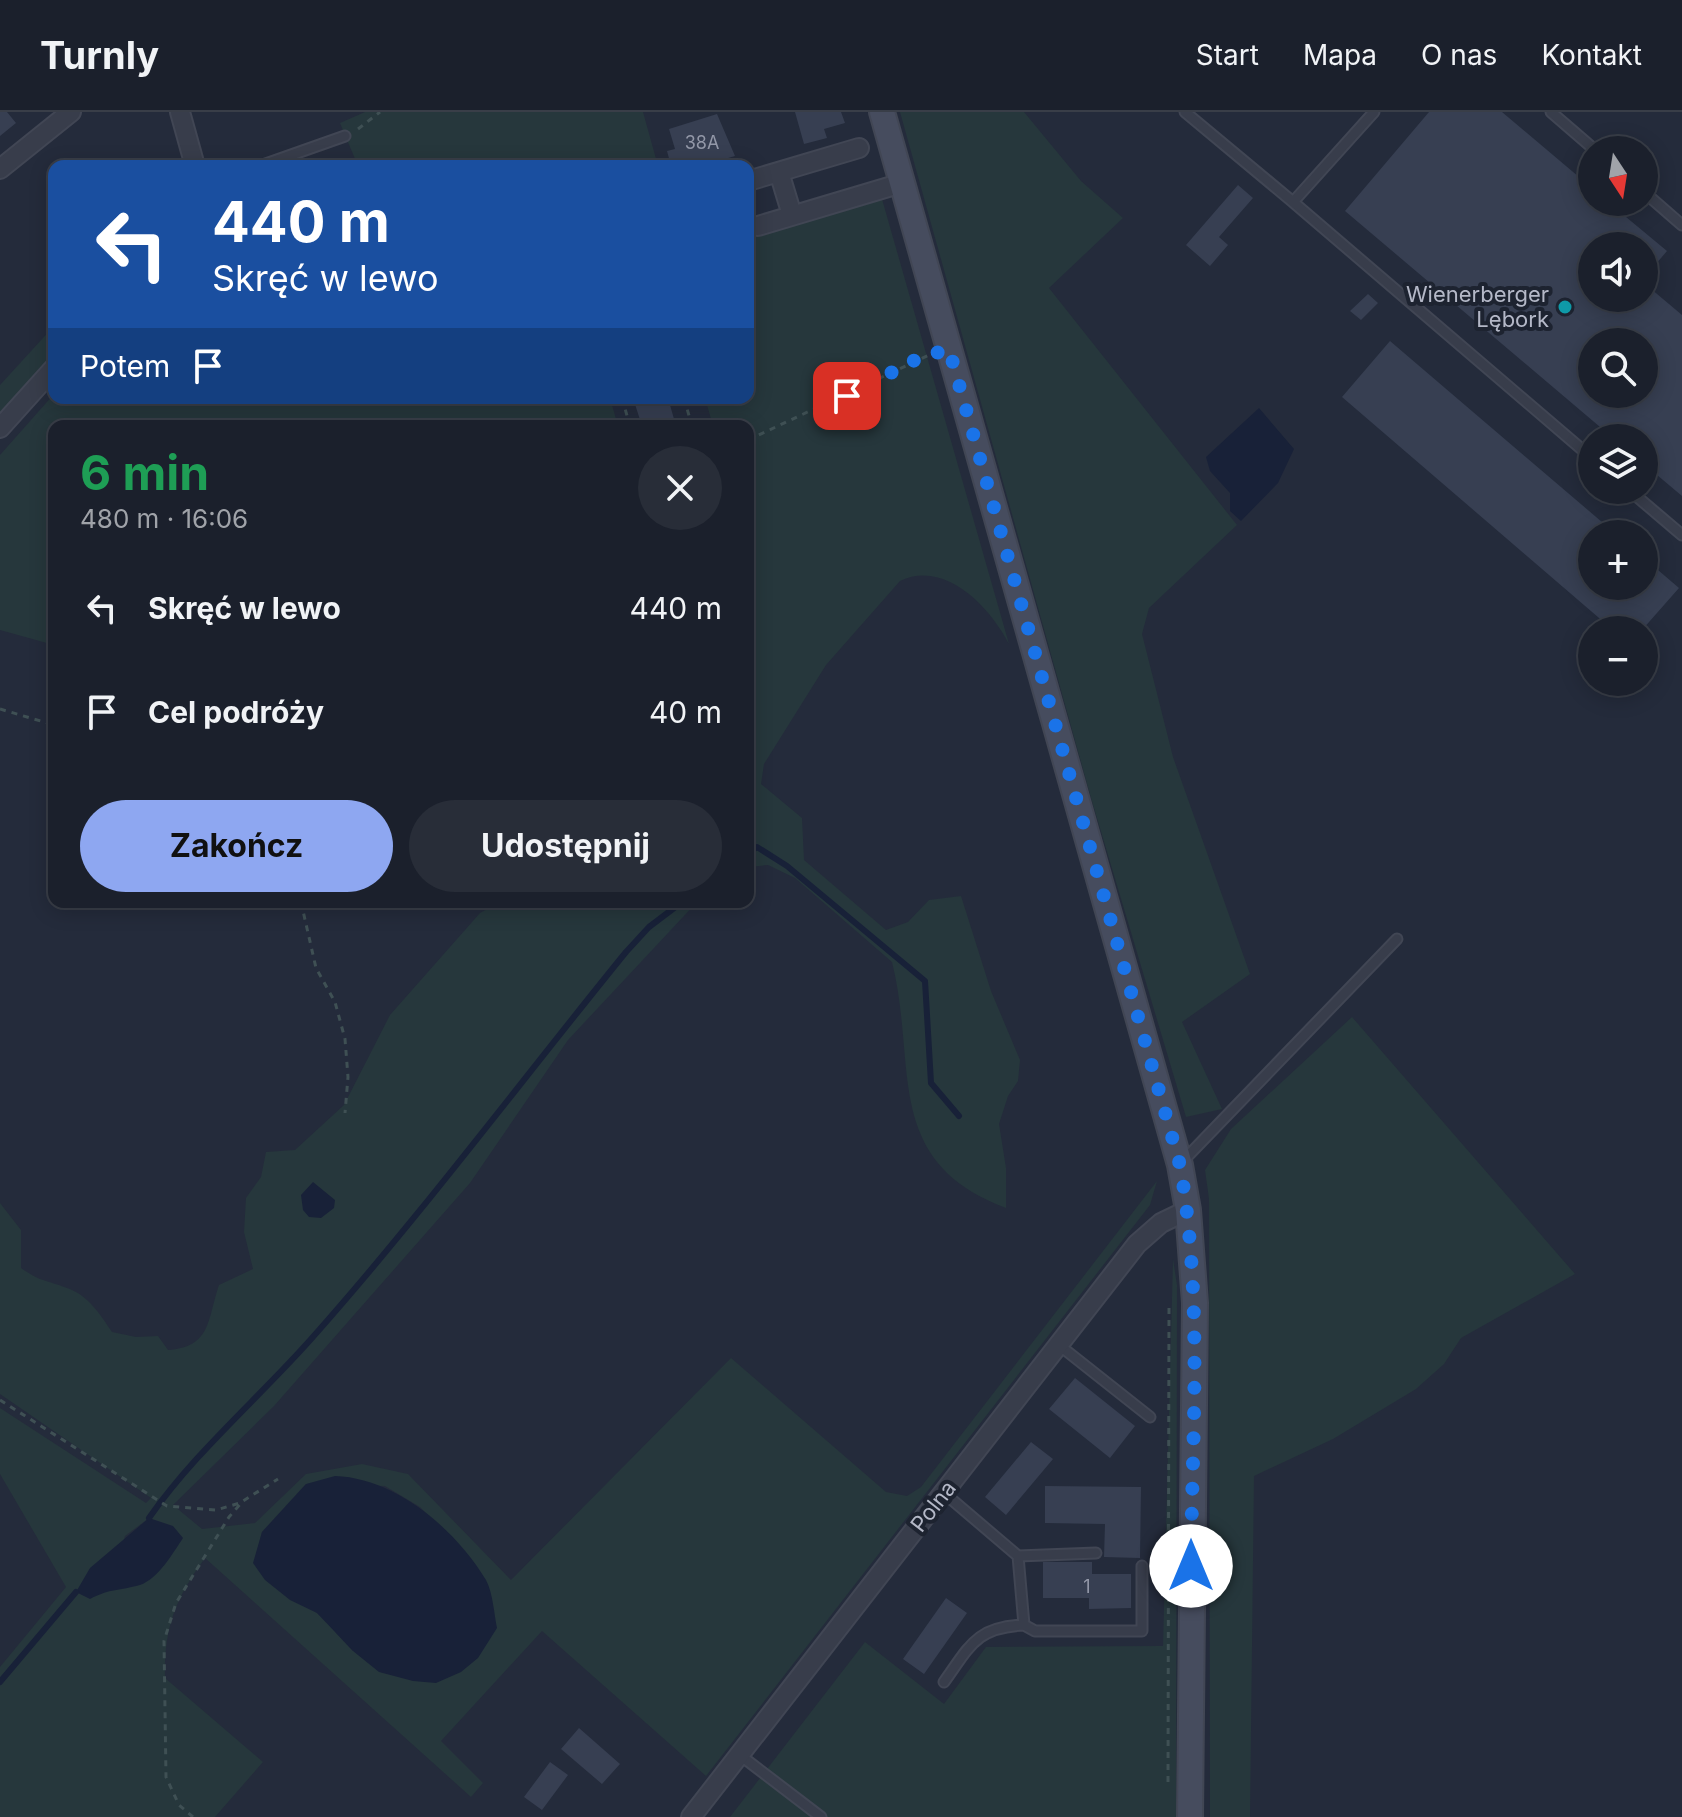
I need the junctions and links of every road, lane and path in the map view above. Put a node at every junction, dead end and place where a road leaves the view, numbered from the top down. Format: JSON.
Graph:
{"nodes":[{"id":1,"x":71,"y":112,"type":"edge"},
{"id":2,"x":180,"y":112,"type":"edge"},
{"id":3,"x":380,"y":112,"type":"edge"},
{"id":4,"x":882,"y":112,"type":"edge"},
{"id":5,"x":1185,"y":112,"type":"edge"},
{"id":6,"x":1374,"y":112,"type":"edge"},
{"id":7,"x":1551,"y":112,"type":"edge"},
{"id":8,"x":345,"y":136,"type":"joint"},
{"id":9,"x":1579,"y":136,"type":"edge"},
{"id":10,"x":859,"y":148,"type":"dead end"},
{"id":11,"x":193,"y":160,"type":"edge"},
{"id":12,"x":277,"y":160,"type":"edge"},
{"id":13,"x":0,"y":169,"type":"edge"},
{"id":14,"x":779,"y":172,"type":"junction"},
{"id":15,"x":754,"y":179,"type":"edge"},
{"id":16,"x":902,"y":183,"type":"junction"},
{"id":17,"x":1293,"y":202,"type":"junction"},
{"id":18,"x":1658,"y":204,"type":"edge"},
{"id":19,"x":792,"y":215,"type":"junction"},
{"id":20,"x":1682,"y":225,"type":"edge"},
{"id":21,"x":758,"y":226,"type":"dead end"},
{"id":22,"x":949,"y":349,"type":"junction"},
{"id":23,"x":48,"y":375,"type":"edge"},
{"id":24,"x":0,"y":428,"type":"edge"},
{"id":25,"x":754,"y":437,"type":"edge"},
{"id":26,"x":1578,"y":446,"type":"edge"},
{"id":27,"x":1645,"y":504,"type":"edge"},
{"id":28,"x":1682,"y":535,"type":"edge"},
{"id":29,"x":0,"y":709,"type":"edge"},
{"id":30,"x":48,"y":723,"type":"edge"},
{"id":31,"x":302,"y":908,"type":"edge"},
{"id":32,"x":1397,"y":939,"type":"dead end"},
{"id":33,"x":345,"y":1113,"type":"dead end"},
{"id":34,"x":1180,"y":1165,"type":"junction"},
{"id":35,"x":1188,"y":1210,"type":"junction"},
{"id":36,"x":1059,"y":1345,"type":"junction"},
{"id":37,"x":0,"y":1400,"type":"edge"},
{"id":38,"x":1150,"y":1417,"type":"dead end"},
{"id":39,"x":278,"y":1479,"type":"dead end"},
{"id":40,"x":944,"y":1493,"type":"junction"},
{"id":41,"x":243,"y":1501,"type":"junction"},
{"id":42,"x":1096,"y":1553,"type":"dead end"},
{"id":43,"x":1018,"y":1556,"type":"junction"},
{"id":44,"x":1142,"y":1566,"type":"dead end"},
{"id":45,"x":1024,"y":1625,"type":"junction"},
{"id":46,"x":944,"y":1682,"type":"dead end"},
{"id":47,"x":740,"y":1755,"type":"junction"},
{"id":48,"x":193,"y":1817,"type":"edge"},
{"id":49,"x":691,"y":1817,"type":"edge"},
{"id":50,"x":821,"y":1817,"type":"edge"},
{"id":51,"x":1190,"y":1817,"type":"edge"}],
"edges":[{"from":1,"to":13,"type":"street"},
{"from":2,"to":11,"type":"street"},
{"from":3,"to":8,"type":"path"},
{"from":4,"to":16,"type":"street"},
{"from":5,"to":17,"type":"lane"},
{"from":6,"to":17,"type":"lane"},
{"from":7,"to":9,"type":"lane"},
{"from":8,"to":12,"type":"lane"},
{"from":10,"to":14,"type":"street"},
{"from":14,"to":15,"type":"street"},
{"from":14,"to":19,"type":"street"},
{"from":16,"to":19,"type":"street"},
{"from":16,"to":22,"type":"street"},
{"from":17,"to":26,"type":"lane"},
{"from":18,"to":20,"type":"lane"},
{"from":19,"to":21,"type":"street"},
{"from":22,"to":25,"type":"path"},
{"from":22,"to":34,"type":"street"},
{"from":23,"to":24,"type":"street"},
{"from":27,"to":28,"type":"lane"},
{"from":29,"to":30,"type":"path"},
{"from":31,"to":33,"type":"path"},
{"from":32,"to":34,"type":"lane"},
{"from":34,"to":35,"type":"street"},
{"from":35,"to":36,"type":"street","name":"Polna"},
{"from":35,"to":51,"type":"street"},
{"from":36,"to":38,"type":"lane"},
{"from":36,"to":40,"type":"street","name":"Polna"},
{"from":37,"to":41,"type":"path"},
{"from":39,"to":41,"type":"path"},
{"from":40,"to":43,"type":"lane"},
{"from":40,"to":47,"type":"street","name":"Polna"},
{"from":41,"to":48,"type":"path"},
{"from":42,"to":43,"type":"lane"},
{"from":43,"to":45,"type":"lane"},
{"from":44,"to":45,"type":"lane"},
{"from":45,"to":46,"type":"lane"},
{"from":47,"to":49,"type":"street","name":"Polna"},
{"from":47,"to":50,"type":"lane"}]}
